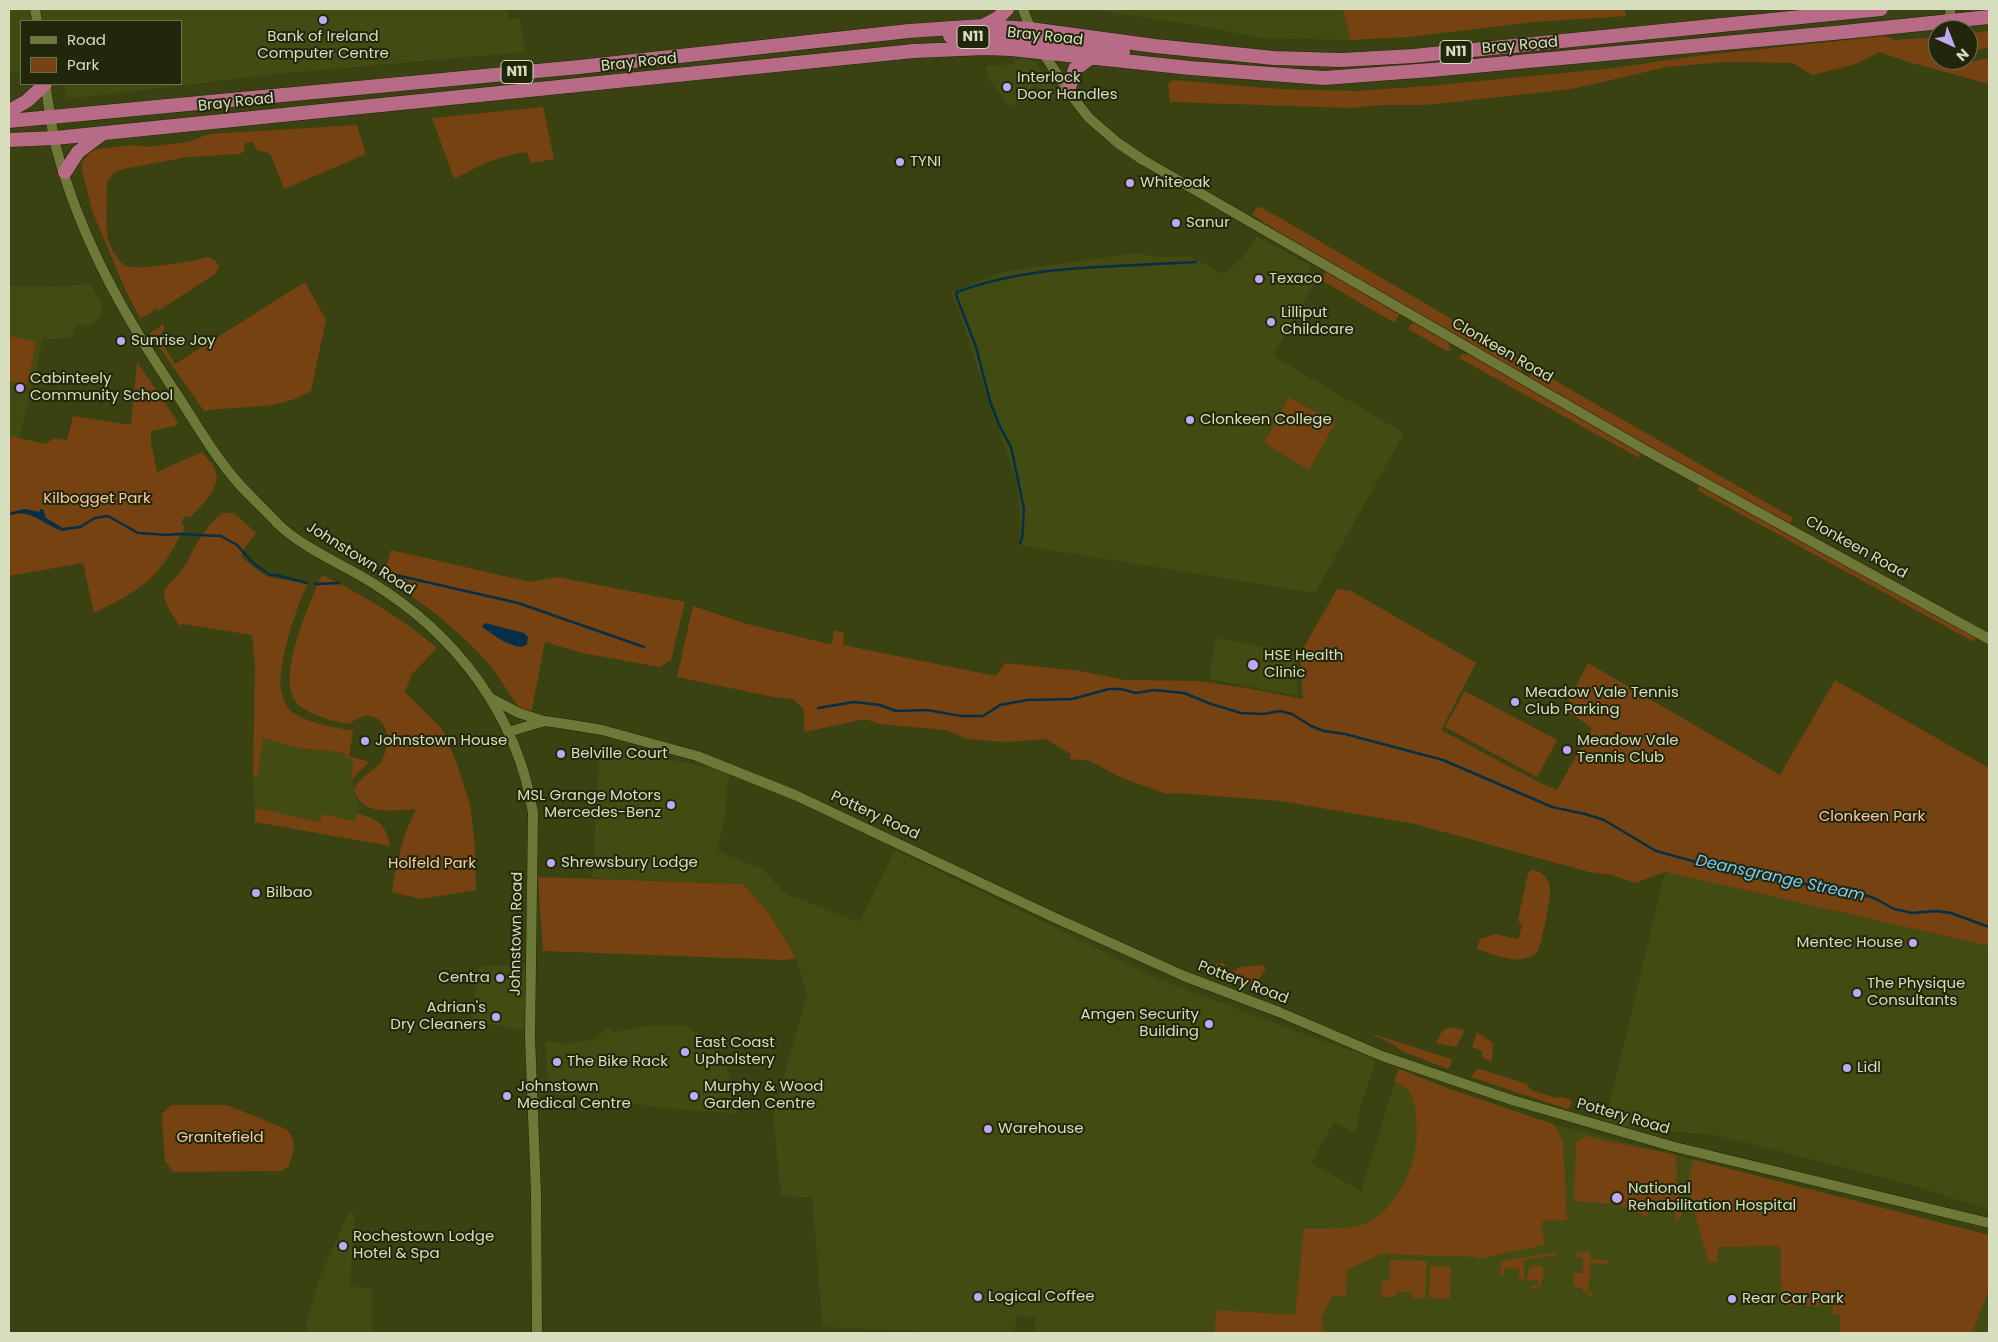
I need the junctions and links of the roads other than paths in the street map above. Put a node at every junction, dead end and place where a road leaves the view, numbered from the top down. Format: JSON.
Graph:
{"nodes":[{"id":1,"x":1007,"y":9,"type":"edge"},
{"id":2,"x":1023,"y":9,"type":"edge"},
{"id":3,"x":1881,"y":9,"type":"edge"},
{"id":4,"x":1951,"y":14,"type":"edge"},
{"id":5,"x":1989,"y":17,"type":"edge"},
{"id":6,"x":982,"y":26,"type":"junction"},
{"id":7,"x":909,"y":31,"type":"junction"},
{"id":8,"x":1037,"y":41,"type":"junction"},
{"id":9,"x":1090,"y":58,"type":"junction"},
{"id":10,"x":1143,"y":63,"type":"junction"},
{"id":11,"x":44,"y":85,"type":"edge"},
{"id":12,"x":45,"y":85,"type":"edge"},
{"id":13,"x":1068,"y":91,"type":"junction"},
{"id":14,"x":9,"y":111,"type":"edge"},
{"id":15,"x":51,"y":116,"type":"junction"},
{"id":16,"x":9,"y":121,"type":"edge"},
{"id":17,"x":102,"y":134,"type":"junction"},
{"id":18,"x":55,"y":138,"type":"junction"},
{"id":19,"x":9,"y":140,"type":"edge"},
{"id":20,"x":64,"y":172,"type":"junction"},
{"id":21,"x":1989,"y":639,"type":"edge"},
{"id":22,"x":492,"y":699,"type":"junction"},
{"id":23,"x":545,"y":721,"type":"junction"},
{"id":24,"x":508,"y":732,"type":"junction"},
{"id":25,"x":1989,"y":1223,"type":"edge"},
{"id":26,"x":537,"y":1333,"type":"edge"}],
"edges":[{"from":1,"to":6,"type":"highway"},
{"from":2,"to":8,"type":"street","name":"Clonkeen Road"},
{"from":3,"to":8,"type":"highway","name":"Bray Road","number":"N11"},
{"from":4,"to":5,"type":"highway","name":"Bray Road","number":"N11"},
{"from":4,"to":10,"type":"highway","name":"Bray Road","number":"N11"},
{"from":6,"to":7,"type":"highway","name":"Bray Road","number":"N11"},
{"from":6,"to":8,"type":"highway","name":"Bray Road","number":"N11"},
{"from":7,"to":8,"type":"highway","number":"N11"},
{"from":7,"to":15,"type":"highway","name":"Bray Road","number":"N11"},
{"from":8,"to":9,"type":"highway","name":"Bray Road","number":"N11"},
{"from":8,"to":10,"type":"highway","number":"N11"},
{"from":8,"to":13,"type":"street","name":"Clonkeen Road"},
{"from":8,"to":17,"type":"highway","name":"Bray Road","number":"N11"},
{"from":9,"to":10,"type":"highway","name":"Bray Road","number":"N11"},
{"from":9,"to":13,"type":"highway"},
{"from":11,"to":14,"type":"highway"},
{"from":12,"to":15,"type":"street","name":"Johnstown Road"},
{"from":13,"to":21,"type":"street","name":"Clonkeen Road"},
{"from":15,"to":16,"type":"highway","name":"Bray Road","number":"N11"},
{"from":15,"to":18,"type":"street","name":"Johnstown Road"},
{"from":17,"to":18,"type":"highway","name":"Bray Road","number":"N11"},
{"from":17,"to":20,"type":"highway"},
{"from":18,"to":19,"type":"highway","name":"Bray Road","number":"N11"},
{"from":18,"to":20,"type":"street","name":"Johnstown Road"},
{"from":20,"to":22,"type":"street","name":"Johnstown Road"},
{"from":22,"to":23,"type":"street"},
{"from":22,"to":24,"type":"street","name":"Johnstown Road"},
{"from":23,"to":24,"type":"street","name":"Pottery Road"},
{"from":23,"to":25,"type":"street","name":"Pottery Road"},
{"from":24,"to":26,"type":"street","name":"Johnstown Road"}]}
